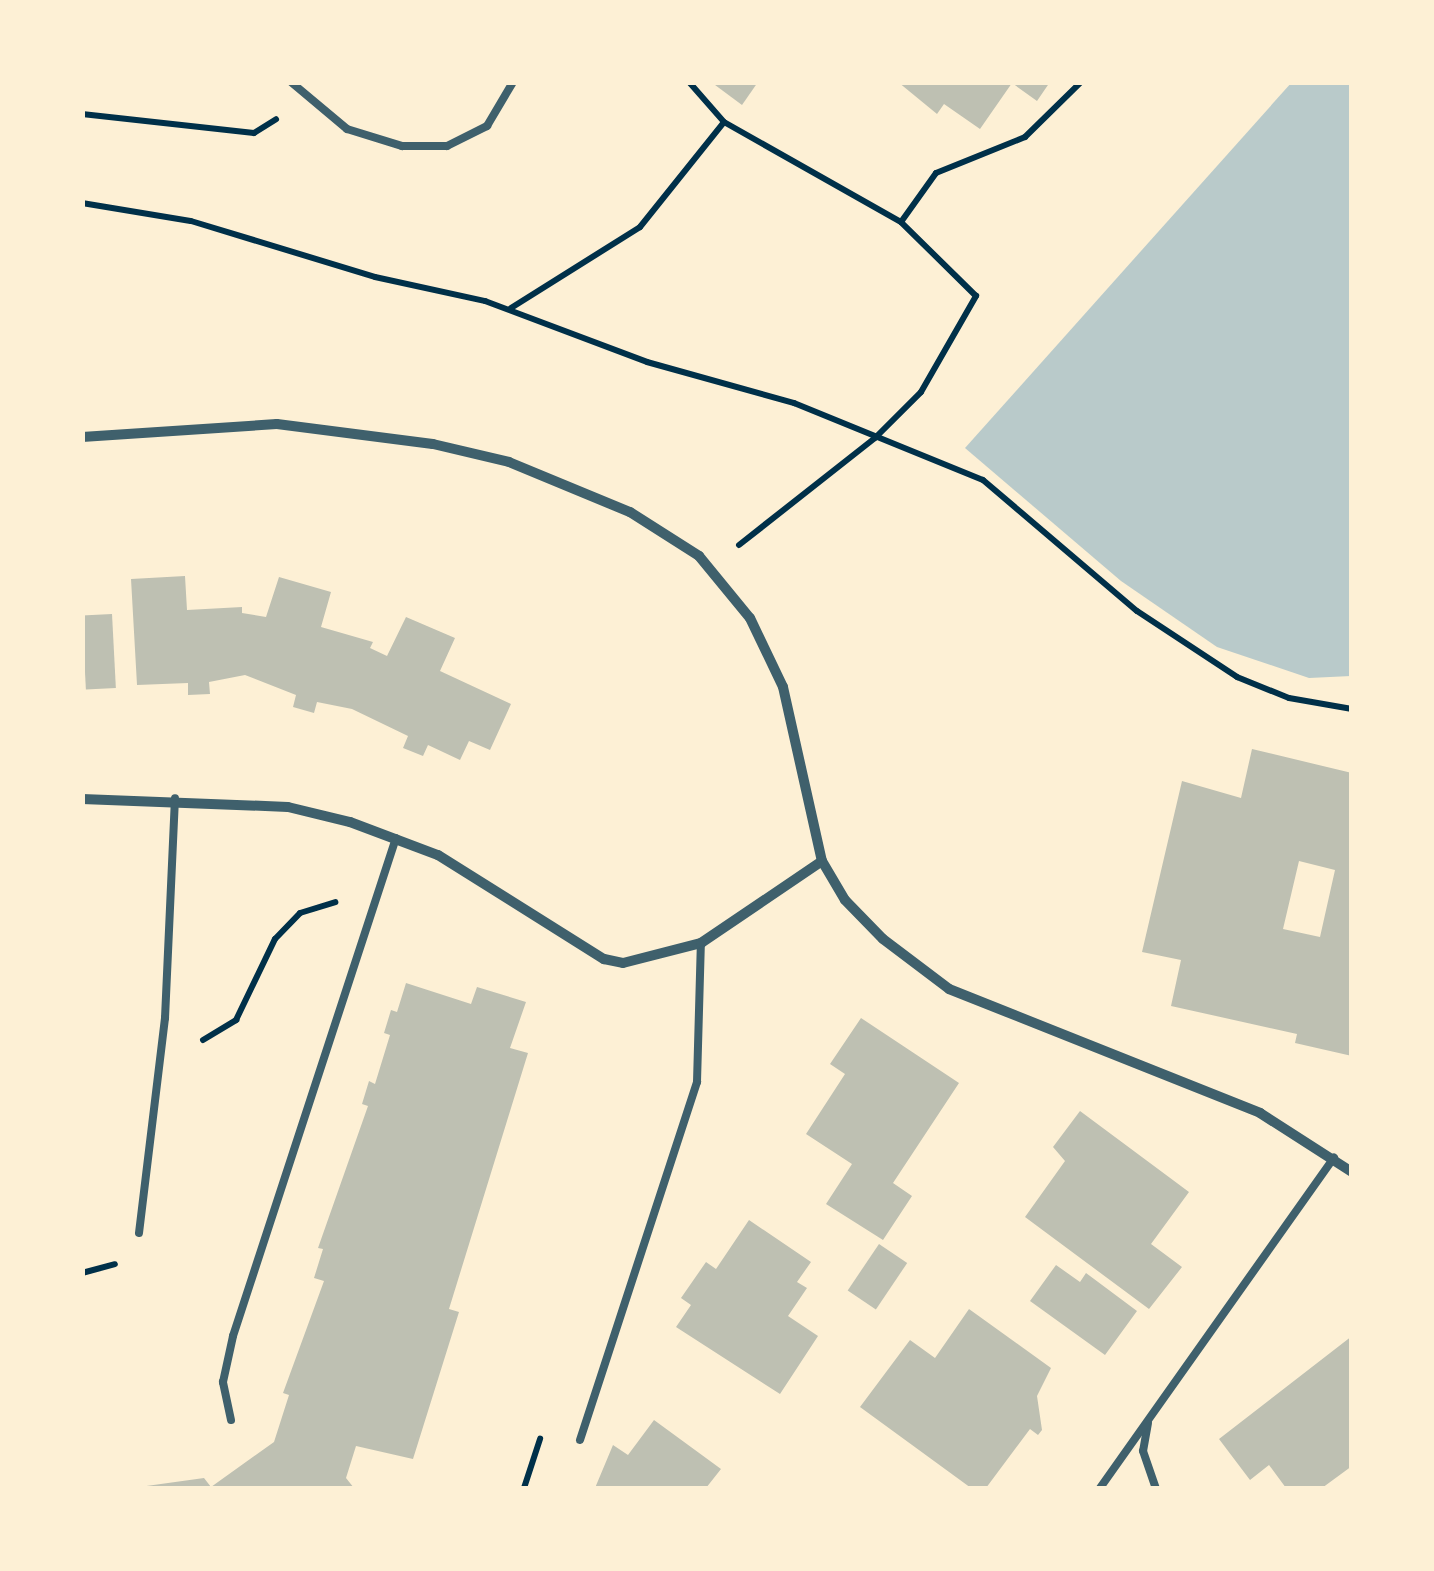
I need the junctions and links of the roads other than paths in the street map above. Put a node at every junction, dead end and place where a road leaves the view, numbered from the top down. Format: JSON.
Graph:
{"nodes":[{"id":1,"x":291,"y":82,"type":"edge"},
{"id":2,"x":513,"y":82,"type":"edge"},
{"id":3,"x":82,"y":437,"type":"edge"},
{"id":4,"x":175,"y":798,"type":"junction"},
{"id":5,"x":82,"y":799,"type":"edge"},
{"id":6,"x":396,"y":838,"type":"junction"},
{"id":7,"x":822,"y":861,"type":"junction"},
{"id":8,"x":701,"y":943,"type":"junction"},
{"id":9,"x":1334,"y":1158,"type":"junction"},
{"id":10,"x":1352,"y":1172,"type":"edge"},
{"id":11,"x":139,"y":1233,"type":"dead end"},
{"id":12,"x":1149,"y":1418,"type":"junction"},
{"id":13,"x":231,"y":1420,"type":"dead end"},
{"id":14,"x":580,"y":1440,"type":"dead end"},
{"id":15,"x":1100,"y":1488,"type":"edge"},
{"id":16,"x":1156,"y":1488,"type":"edge"}],
"edges":[{"from":1,"to":2,"type":"lane"},
{"from":3,"to":7,"type":"street"},
{"from":4,"to":5,"type":"street"},
{"from":4,"to":6,"type":"street"},
{"from":4,"to":11,"type":"lane"},
{"from":6,"to":8,"type":"street"},
{"from":6,"to":13,"type":"lane"},
{"from":7,"to":8,"type":"street"},
{"from":7,"to":9,"type":"street"},
{"from":8,"to":14,"type":"lane"},
{"from":9,"to":10,"type":"street"},
{"from":9,"to":12,"type":"lane"},
{"from":12,"to":15,"type":"lane"},
{"from":12,"to":16,"type":"lane"}]}
